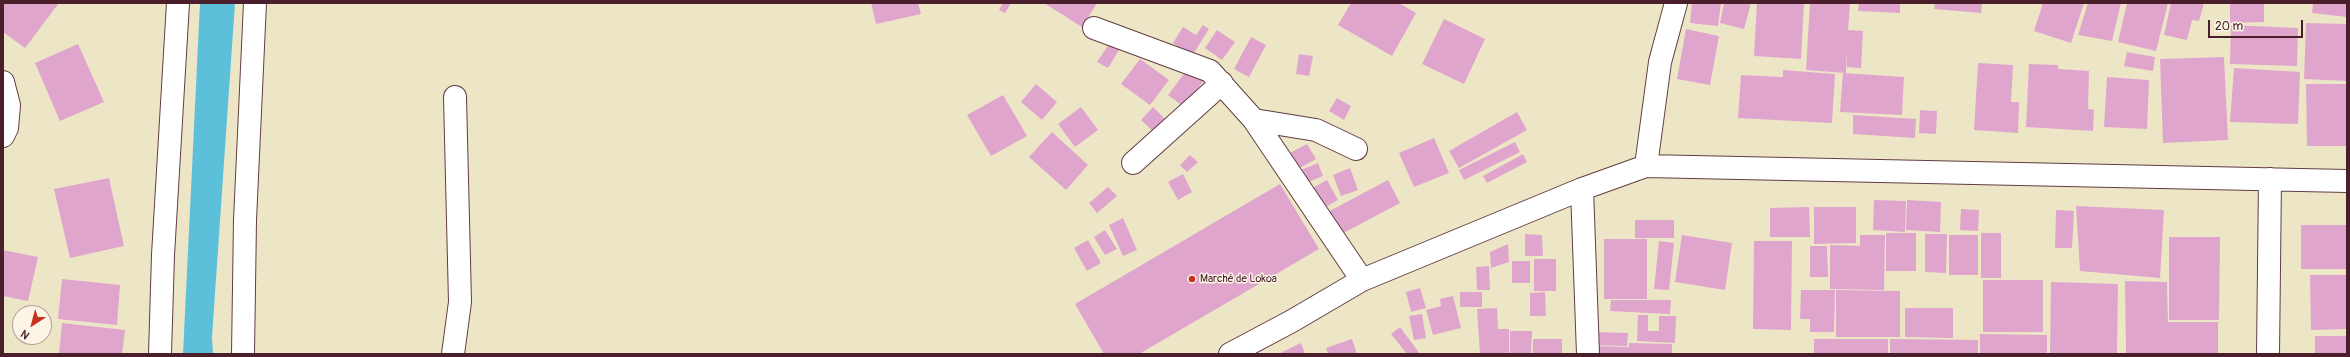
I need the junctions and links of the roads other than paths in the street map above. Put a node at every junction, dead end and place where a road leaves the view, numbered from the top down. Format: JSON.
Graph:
{"nodes":[{"id":1,"x":178,"y":3,"type":"edge"},
{"id":2,"x":256,"y":3,"type":"edge"},
{"id":3,"x":1676,"y":3,"type":"edge"},
{"id":4,"x":1094,"y":28,"type":"dead end"},
{"id":5,"x":3,"y":82,"type":"edge"},
{"id":6,"x":1222,"y":83,"type":"junction"},
{"id":7,"x":455,"y":96,"type":"dead end"},
{"id":8,"x":1254,"y":120,"type":"junction"},
{"id":9,"x":3,"y":136,"type":"edge"},
{"id":10,"x":1356,"y":149,"type":"dead end"},
{"id":11,"x":1133,"y":163,"type":"dead end"},
{"id":12,"x":1646,"y":166,"type":"junction"},
{"id":13,"x":2270,"y":179,"type":"junction"},
{"id":14,"x":2347,"y":181,"type":"edge"},
{"id":15,"x":1582,"y":189,"type":"junction"},
{"id":16,"x":1362,"y":280,"type":"junction"},
{"id":17,"x":160,"y":354,"type":"edge"},
{"id":18,"x":243,"y":354,"type":"edge"},
{"id":19,"x":453,"y":354,"type":"edge"},
{"id":20,"x":1230,"y":354,"type":"edge"},
{"id":21,"x":1588,"y":354,"type":"edge"},
{"id":22,"x":2268,"y":354,"type":"edge"}],
"edges":[{"from":1,"to":17,"type":"street"},
{"from":2,"to":18,"type":"street"},
{"from":3,"to":12,"type":"street"},
{"from":4,"to":6,"type":"street"},
{"from":5,"to":9,"type":"street"},
{"from":6,"to":8,"type":"street"},
{"from":6,"to":11,"type":"street"},
{"from":7,"to":19,"type":"street"},
{"from":8,"to":10,"type":"street"},
{"from":8,"to":16,"type":"street"},
{"from":12,"to":13,"type":"street"},
{"from":12,"to":15,"type":"street"},
{"from":13,"to":14,"type":"street"},
{"from":13,"to":22,"type":"street"},
{"from":15,"to":16,"type":"street"},
{"from":15,"to":21,"type":"street"},
{"from":16,"to":20,"type":"street"}]}
